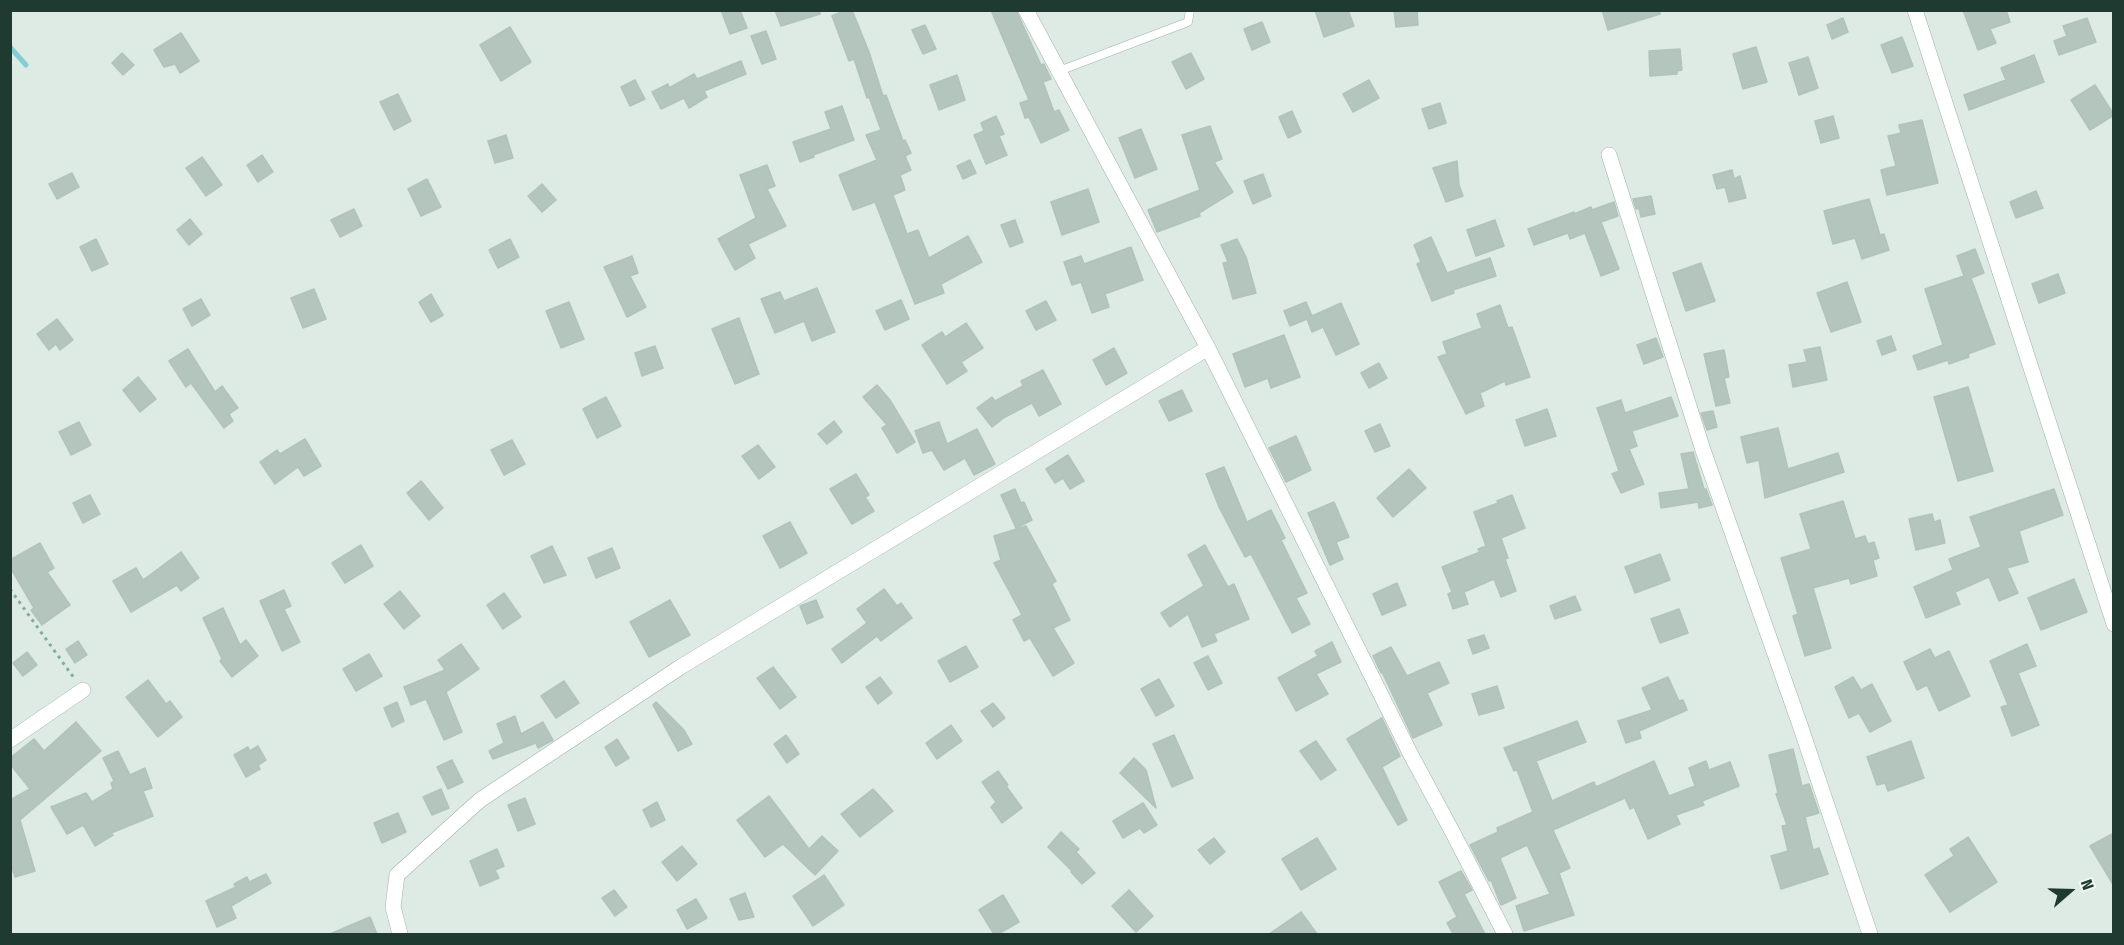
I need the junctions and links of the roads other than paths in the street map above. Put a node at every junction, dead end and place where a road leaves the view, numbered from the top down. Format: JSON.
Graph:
{"nodes":[{"id":1,"x":1026,"y":10,"type":"edge"},
{"id":2,"x":1190,"y":10,"type":"edge"},
{"id":3,"x":1915,"y":10,"type":"edge"},
{"id":4,"x":1059,"y":72,"type":"junction"},
{"id":5,"x":1610,"y":155,"type":"dead end"},
{"id":6,"x":1208,"y":348,"type":"junction"},
{"id":7,"x":2114,"y":624,"type":"edge"},
{"id":8,"x":82,"y":690,"type":"road end"},
{"id":9,"x":10,"y":740,"type":"edge"},
{"id":10,"x":400,"y":934,"type":"edge"},
{"id":11,"x":1505,"y":934,"type":"edge"},
{"id":12,"x":1870,"y":934,"type":"edge"}],
"edges":[{"from":1,"to":4,"type":"street"},
{"from":2,"to":4,"type":"lane"},
{"from":3,"to":7,"type":"street"},
{"from":4,"to":6,"type":"street"},
{"from":5,"to":12,"type":"street"},
{"from":6,"to":10,"type":"street"},
{"from":6,"to":11,"type":"street"},
{"from":8,"to":9,"type":"street"}]}
